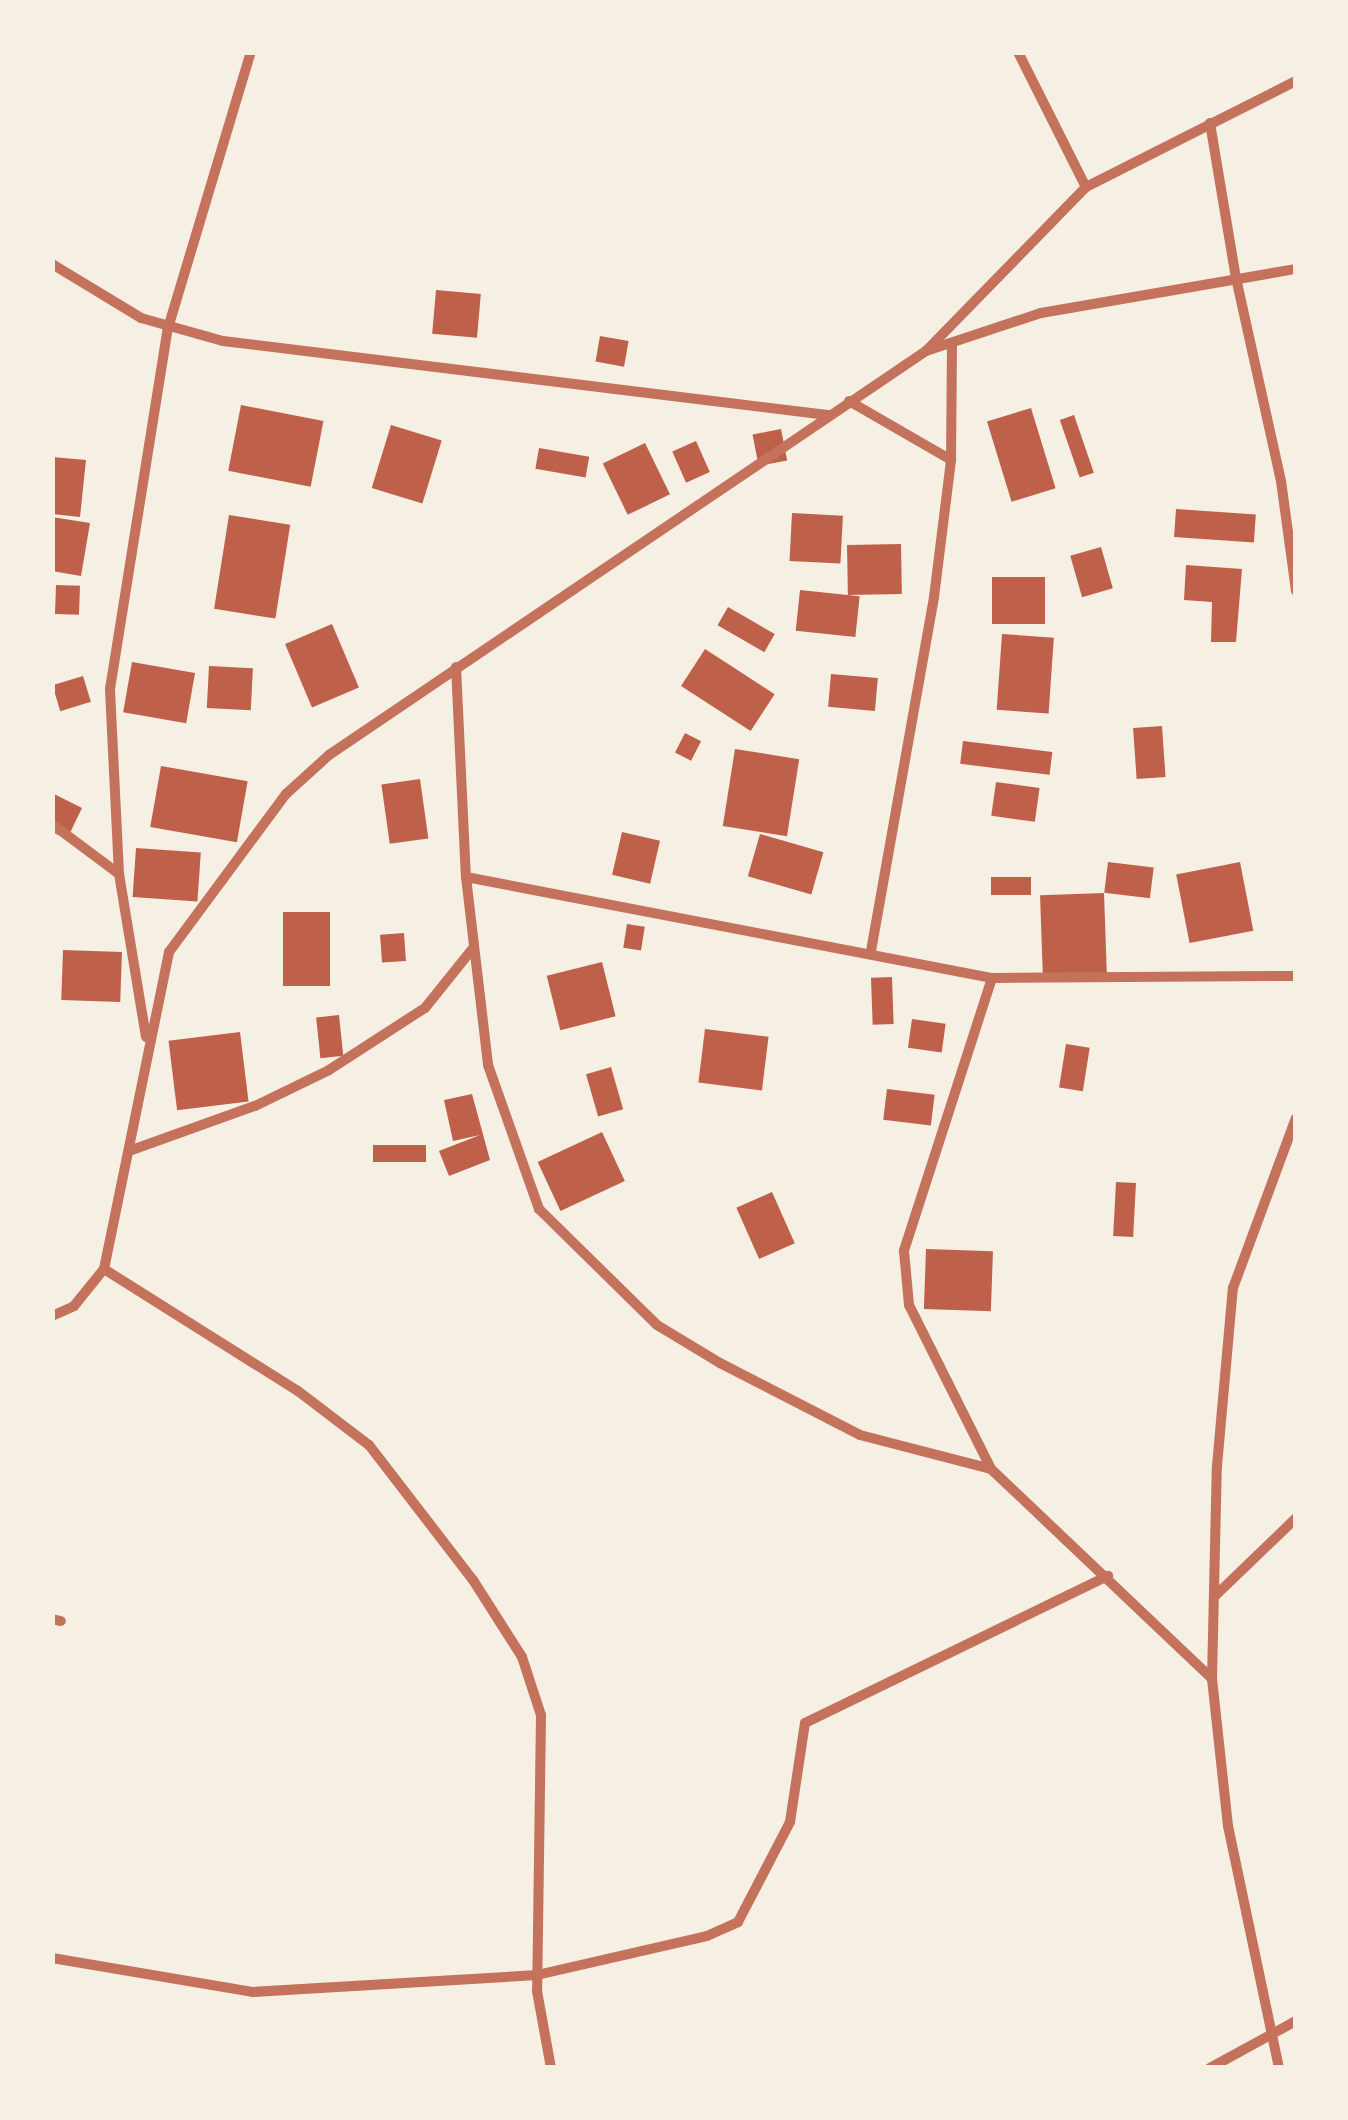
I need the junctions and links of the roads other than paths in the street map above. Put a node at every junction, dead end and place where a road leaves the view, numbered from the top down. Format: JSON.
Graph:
{"nodes":[{"id":1,"x":251,"y":52,"type":"edge"},
{"id":2,"x":1018,"y":52,"type":"edge"},
{"id":3,"x":1296,"y":81,"type":"edge"},
{"id":4,"x":1210,"y":123,"type":"junction"},
{"id":5,"x":1086,"y":187,"type":"junction"},
{"id":6,"x":52,"y":264,"type":"edge"},
{"id":7,"x":1296,"y":268,"type":"edge"},
{"id":8,"x":1236,"y":278,"type":"junction"},
{"id":9,"x":168,"y":328,"type":"junction"},
{"id":10,"x":952,"y":344,"type":"junction"},
{"id":11,"x":926,"y":350,"type":"junction"},
{"id":12,"x":849,"y":401,"type":"junction"},
{"id":13,"x":828,"y":415,"type":"junction"},
{"id":14,"x":951,"y":460,"type":"junction"},
{"id":15,"x":1296,"y":590,"type":"edge"},
{"id":16,"x":456,"y":668,"type":"junction"},
{"id":17,"x":52,"y":824,"type":"edge"},
{"id":18,"x":119,"y":874,"type":"junction"},
{"id":19,"x":466,"y":877,"type":"junction"},
{"id":20,"x":474,"y":947,"type":"junction"},
{"id":21,"x":871,"y":952,"type":"junction"},
{"id":22,"x":1296,"y":976,"type":"edge"},
{"id":23,"x":992,"y":978,"type":"junction"},
{"id":24,"x":148,"y":1044,"type":"junction"},
{"id":25,"x":1296,"y":1118,"type":"edge"},
{"id":26,"x":128,"y":1151,"type":"junction"},
{"id":27,"x":104,"y":1270,"type":"junction"},
{"id":28,"x":52,"y":1316,"type":"edge"},
{"id":29,"x":991,"y":1469,"type":"junction"},
{"id":30,"x":1296,"y":1518,"type":"edge"},
{"id":31,"x":1108,"y":1576,"type":"junction"},
{"id":32,"x":1214,"y":1597,"type":"junction"},
{"id":33,"x":1212,"y":1679,"type":"junction"},
{"id":34,"x":52,"y":1958,"type":"edge"},
{"id":35,"x":537,"y":1975,"type":"junction"},
{"id":36,"x":1296,"y":2021,"type":"edge"},
{"id":37,"x":1272,"y":2033,"type":"junction"},
{"id":38,"x":552,"y":2068,"type":"edge"},
{"id":39,"x":1210,"y":2068,"type":"edge"},
{"id":40,"x":1280,"y":2068,"type":"edge"}],
"edges":[{"from":1,"to":9,"type":"street"},
{"from":2,"to":5,"type":"street"},
{"from":3,"to":4,"type":"street"},
{"from":4,"to":5,"type":"street"},
{"from":4,"to":8,"type":"street"},
{"from":5,"to":11,"type":"street"},
{"from":6,"to":9,"type":"street"},
{"from":7,"to":8,"type":"street"},
{"from":8,"to":10,"type":"street"},
{"from":8,"to":15,"type":"street"},
{"from":9,"to":13,"type":"street"},
{"from":9,"to":18,"type":"street"},
{"from":10,"to":11,"type":"street"},
{"from":10,"to":14,"type":"street"},
{"from":11,"to":12,"type":"street"},
{"from":12,"to":13,"type":"street"},
{"from":12,"to":14,"type":"street"},
{"from":13,"to":16,"type":"street"},
{"from":14,"to":21,"type":"street"},
{"from":16,"to":19,"type":"street"},
{"from":16,"to":24,"type":"street"},
{"from":17,"to":18,"type":"street"},
{"from":18,"to":24,"type":"street"},
{"from":19,"to":20,"type":"street"},
{"from":19,"to":21,"type":"street"},
{"from":20,"to":26,"type":"street"},
{"from":20,"to":29,"type":"street"},
{"from":21,"to":23,"type":"street"},
{"from":22,"to":23,"type":"street"},
{"from":23,"to":29,"type":"street"},
{"from":24,"to":26,"type":"street"},
{"from":25,"to":32,"type":"street"},
{"from":26,"to":27,"type":"street"},
{"from":27,"to":28,"type":"street"},
{"from":27,"to":35,"type":"street"},
{"from":29,"to":31,"type":"street"},
{"from":30,"to":32,"type":"street"},
{"from":31,"to":33,"type":"street"},
{"from":31,"to":35,"type":"street"},
{"from":32,"to":33,"type":"street"},
{"from":33,"to":37,"type":"street"},
{"from":34,"to":35,"type":"street"},
{"from":35,"to":38,"type":"street"},
{"from":36,"to":37,"type":"street"},
{"from":37,"to":39,"type":"street"},
{"from":37,"to":40,"type":"street"}]}
